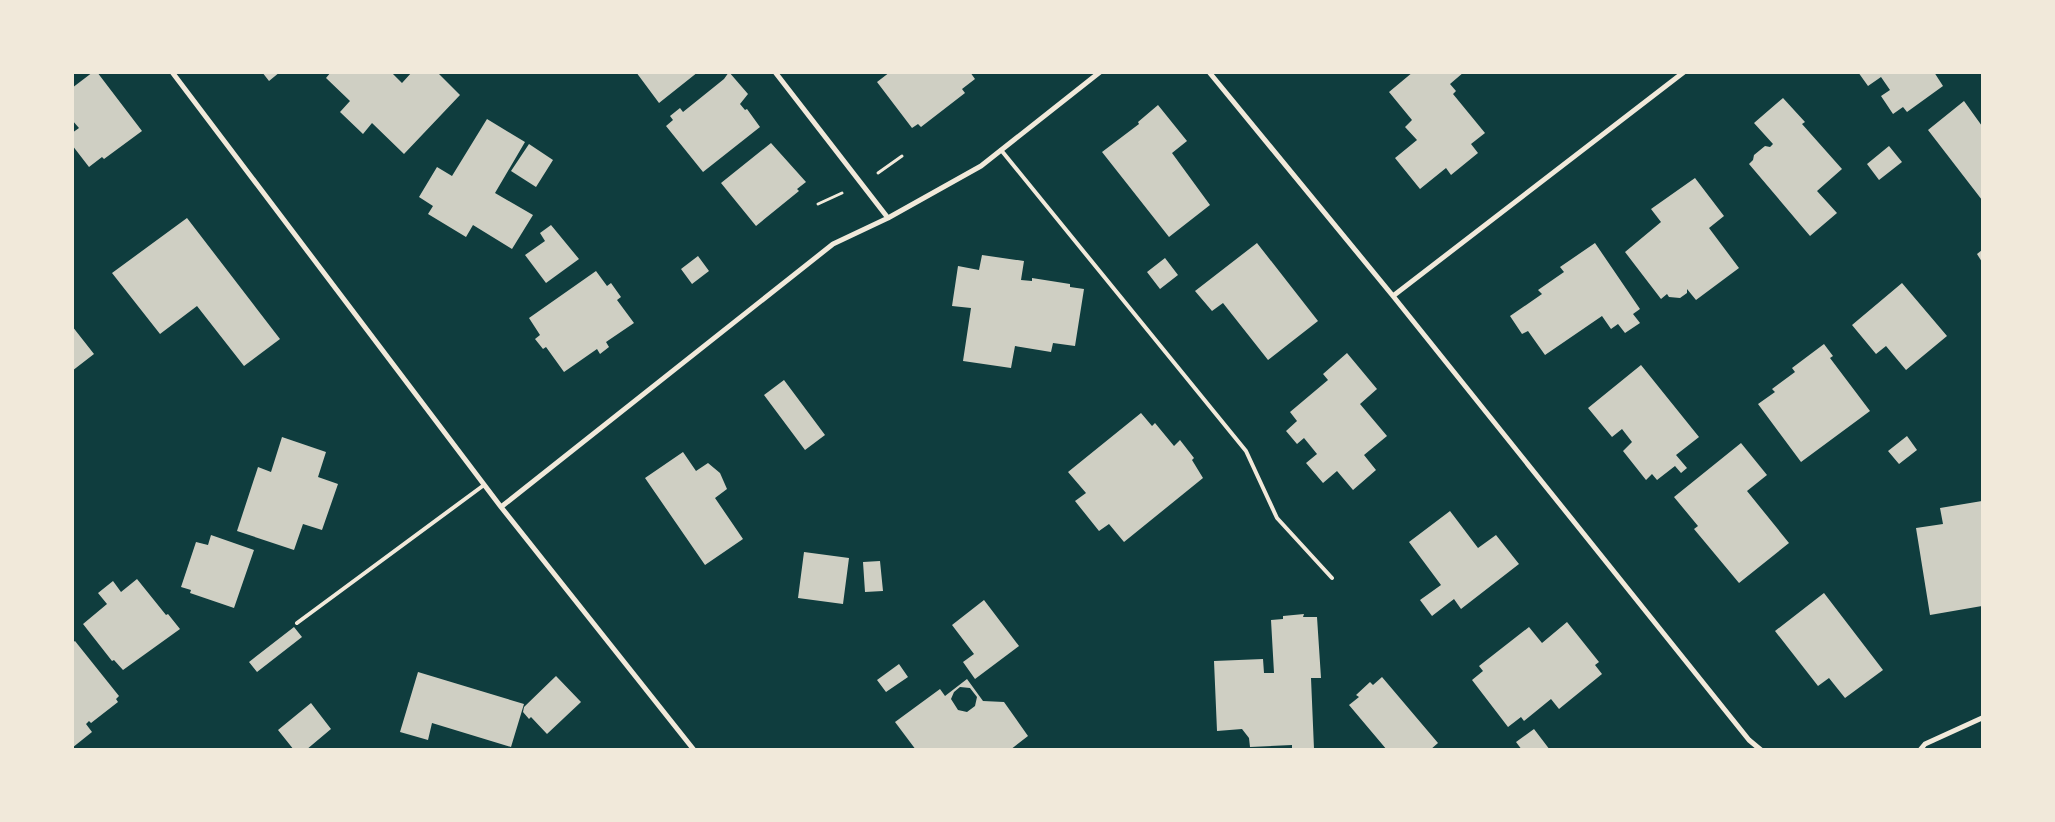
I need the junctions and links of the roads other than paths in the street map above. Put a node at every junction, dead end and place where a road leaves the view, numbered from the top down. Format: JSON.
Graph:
{"nodes":[{"id":1,"x":172,"y":72,"type":"edge"},
{"id":2,"x":775,"y":72,"type":"edge"},
{"id":3,"x":1100,"y":72,"type":"edge"},
{"id":4,"x":1209,"y":72,"type":"edge"},
{"id":5,"x":1684,"y":72,"type":"edge"},
{"id":6,"x":1001,"y":150,"type":"junction"},
{"id":7,"x":888,"y":218,"type":"junction"},
{"id":8,"x":1393,"y":296,"type":"junction"},
{"id":9,"x":484,"y":485,"type":"junction"},
{"id":10,"x":501,"y":507,"type":"junction"},
{"id":11,"x":1332,"y":578,"type":"dead end"},
{"id":12,"x":298,"y":623,"type":"dead end"},
{"id":13,"x":1982,"y":718,"type":"edge"},
{"id":14,"x":694,"y":750,"type":"edge"},
{"id":15,"x":1761,"y":750,"type":"edge"},
{"id":16,"x":1920,"y":750,"type":"edge"}],
"edges":[{"from":1,"to":9,"type":"street"},
{"from":2,"to":7,"type":"street"},
{"from":3,"to":6,"type":"street"},
{"from":4,"to":8,"type":"street"},
{"from":5,"to":8,"type":"street"},
{"from":6,"to":7,"type":"street"},
{"from":6,"to":11,"type":"lane"},
{"from":7,"to":10,"type":"street"},
{"from":8,"to":15,"type":"street"},
{"from":9,"to":10,"type":"street"},
{"from":9,"to":12,"type":"lane"},
{"from":10,"to":14,"type":"street"},
{"from":13,"to":16,"type":"street"}]}
